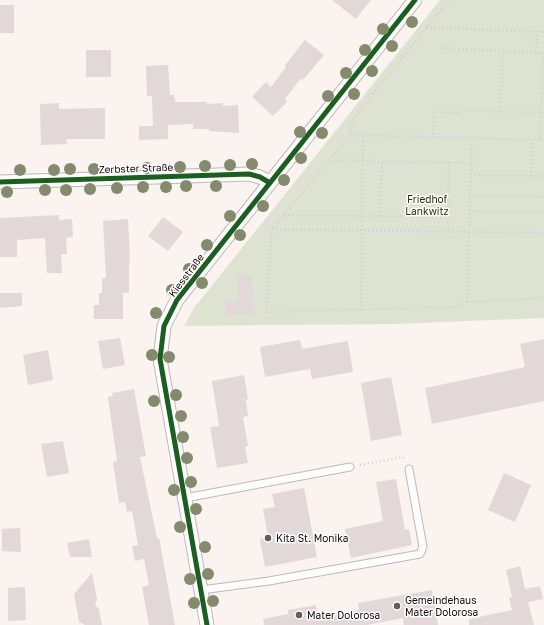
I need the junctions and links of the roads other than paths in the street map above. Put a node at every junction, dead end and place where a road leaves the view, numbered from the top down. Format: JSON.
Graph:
{"nodes":[{"id":1,"x":415,"y":0,"type":"edge"},
{"id":2,"x":0,"y":182,"type":"edge"},
{"id":3,"x":270,"y":183,"type":"junction"},
{"id":4,"x":350,"y":467,"type":"road end"},
{"id":5,"x":409,"y":469,"type":"road end"},
{"id":6,"x":185,"y":498,"type":"junction"},
{"id":7,"x":201,"y":590,"type":"junction"},
{"id":8,"x":207,"y":625,"type":"edge"}],
"edges":[{"from":1,"to":3,"type":"street","name":"Kiesstraße"},
{"from":2,"to":3,"type":"street","name":"Zerbster Straße"},
{"from":3,"to":6,"type":"street","name":"Kiesstraße"},
{"from":4,"to":6,"type":"lane"},
{"from":5,"to":7,"type":"lane"},
{"from":6,"to":7,"type":"street","name":"Kiesstraße"},
{"from":7,"to":8,"type":"street","name":"Kiesstraße"}]}
